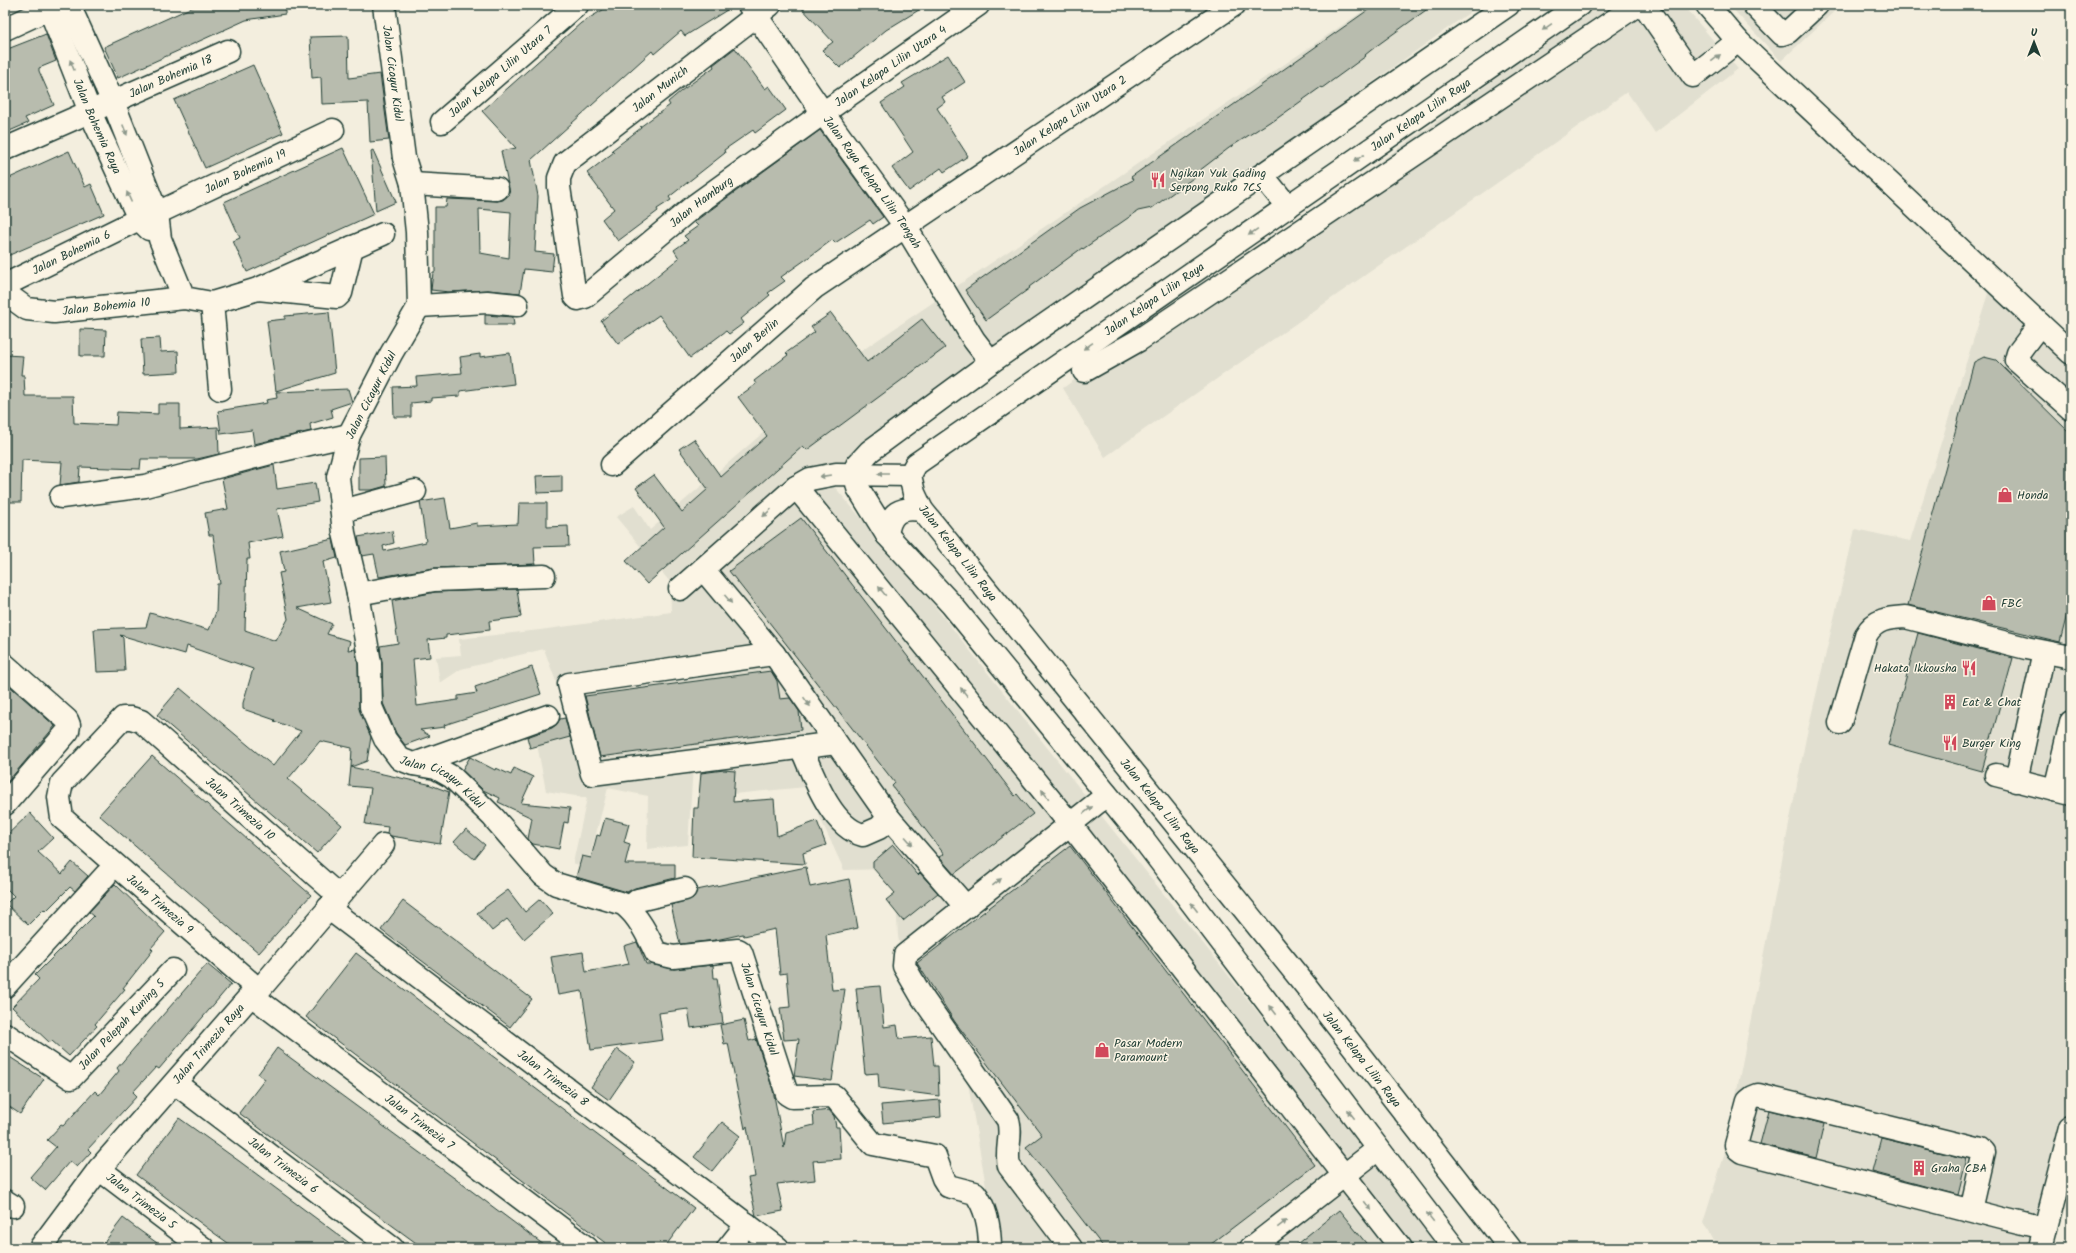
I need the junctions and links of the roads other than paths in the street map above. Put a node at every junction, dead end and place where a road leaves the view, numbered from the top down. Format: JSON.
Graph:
{"nodes":[{"id":1,"x":384,"y":5,"type":"edge"},
{"id":2,"x":577,"y":5,"type":"edge"},
{"id":3,"x":978,"y":5,"type":"edge"},
{"id":4,"x":1234,"y":5,"type":"edge"},
{"id":5,"x":1508,"y":5,"type":"edge"},
{"id":6,"x":1579,"y":5,"type":"edge"},
{"id":7,"x":1637,"y":5,"type":"edge"},
{"id":8,"x":1644,"y":5,"type":"edge"},
{"id":9,"x":1707,"y":5,"type":"edge"},
{"id":10,"x":1754,"y":5,"type":"edge"},
{"id":11,"x":1817,"y":5,"type":"edge"},
{"id":12,"x":56,"y":6,"type":"edge"},
{"id":13,"x":758,"y":8,"type":"edge"},
{"id":14,"x":5,"y":29,"type":"edge"},
{"id":15,"x":1738,"y":41,"type":"junction"},
{"id":16,"x":228,"y":52,"type":"dead end"},
{"id":17,"x":113,"y":102,"type":"junction"},
{"id":18,"x":90,"y":112,"type":"junction"},
{"id":19,"x":823,"y":113,"type":"junction"},
{"id":20,"x":442,"y":122,"type":"dead end"},
{"id":21,"x":333,"y":130,"type":"dead end"},
{"id":22,"x":5,"y":149,"type":"edge"},
{"id":23,"x":1262,"y":175,"type":"junction"},
{"id":24,"x":412,"y":184,"type":"junction"},
{"id":25,"x":497,"y":189,"type":"dead end"},
{"id":26,"x":1288,"y":207,"type":"junction"},
{"id":27,"x":148,"y":216,"type":"junction"},
{"id":28,"x":905,"y":226,"type":"junction"},
{"id":29,"x":383,"y":234,"type":"dead end"},
{"id":30,"x":352,"y":247,"type":"junction"},
{"id":31,"x":5,"y":286,"type":"edge"},
{"id":32,"x":258,"y":289,"type":"junction"},
{"id":33,"x":5,"y":293,"type":"edge"},
{"id":34,"x":584,"y":297,"type":"joint"},
{"id":35,"x":184,"y":298,"type":"junction"},
{"id":36,"x":212,"y":303,"type":"junction"},
{"id":37,"x":517,"y":305,"type":"dead end"},
{"id":38,"x":419,"y":306,"type":"junction"},
{"id":39,"x":1126,"y":320,"type":"junction"},
{"id":40,"x":2040,"y":324,"type":"junction"},
{"id":41,"x":1140,"y":340,"type":"junction"},
{"id":42,"x":2071,"y":353,"type":"edge"},
{"id":43,"x":991,"y":362,"type":"junction"},
{"id":44,"x":1084,"y":371,"type":"dead end"},
{"id":45,"x":220,"y":389,"type":"dead end"},
{"id":46,"x":2071,"y":409,"type":"edge"},
{"id":47,"x":349,"y":435,"type":"junction"},
{"id":48,"x":612,"y":465,"type":"dead end"},
{"id":49,"x":856,"y":474,"type":"junction"},
{"id":50,"x":910,"y":475,"type":"junction"},
{"id":51,"x":796,"y":487,"type":"junction"},
{"id":52,"x":415,"y":491,"type":"dead end"},
{"id":53,"x":61,"y":498,"type":"dead end"},
{"id":54,"x":922,"y":510,"type":"junction"},
{"id":55,"x":342,"y":511,"type":"junction"},
{"id":56,"x":887,"y":535,"type":"junction"},
{"id":57,"x":703,"y":569,"type":"junction"},
{"id":58,"x":544,"y":576,"type":"dead end"},
{"id":59,"x":680,"y":590,"type":"dead end"},
{"id":60,"x":358,"y":594,"type":"junction"},
{"id":61,"x":2044,"y":652,"type":"junction"},
{"id":62,"x":774,"y":654,"type":"junction"},
{"id":63,"x":2071,"y":657,"type":"edge"},
{"id":64,"x":5,"y":665,"type":"edge"},
{"id":65,"x":548,"y":716,"type":"dead end"},
{"id":66,"x":141,"y":722,"type":"joint"},
{"id":67,"x":2071,"y":722,"type":"edge"},
{"id":68,"x":1840,"y":723,"type":"dead end"},
{"id":69,"x":836,"y":743,"type":"junction"},
{"id":70,"x":801,"y":748,"type":"junction"},
{"id":71,"x":413,"y":764,"type":"junction"},
{"id":72,"x":1996,"y":775,"type":"dead end"},
{"id":73,"x":2016,"y":781,"type":"junction"},
{"id":74,"x":2063,"y":792,"type":"edge"},
{"id":75,"x":1107,"y":795,"type":"junction"},
{"id":76,"x":5,"y":804,"type":"edge"},
{"id":77,"x":889,"y":818,"type":"junction"},
{"id":78,"x":1070,"y":824,"type":"junction"},
{"id":79,"x":383,"y":845,"type":"dead end"},
{"id":80,"x":106,"y":875,"type":"dead end"},
{"id":81,"x":685,"y":889,"type":"dead end"},
{"id":82,"x":333,"y":902,"type":"junction"},
{"id":83,"x":966,"y":907,"type":"junction"},
{"id":84,"x":628,"y":908,"type":"junction"},
{"id":85,"x":173,"y":970,"type":"dead end"},
{"id":86,"x":5,"y":986,"type":"edge"},
{"id":87,"x":255,"y":993,"type":"junction"},
{"id":88,"x":5,"y":1034,"type":"edge"},
{"id":89,"x":175,"y":1083,"type":"junction"},
{"id":90,"x":2071,"y":1127,"type":"edge"},
{"id":91,"x":1378,"y":1149,"type":"junction"},
{"id":92,"x":2071,"y":1168,"type":"edge"},
{"id":93,"x":99,"y":1169,"type":"junction"},
{"id":94,"x":1344,"y":1176,"type":"junction"},
{"id":95,"x":2056,"y":1187,"type":"junction"},
{"id":96,"x":1971,"y":1210,"type":"junction"},
{"id":97,"x":746,"y":1224,"type":"junction"},
{"id":98,"x":2043,"y":1238,"type":"edge"},
{"id":99,"x":40,"y":1248,"type":"edge"},
{"id":100,"x":203,"y":1248,"type":"edge"},
{"id":101,"x":392,"y":1248,"type":"edge"},
{"id":102,"x":587,"y":1248,"type":"edge"},
{"id":103,"x":728,"y":1248,"type":"edge"},
{"id":104,"x":778,"y":1248,"type":"edge"},
{"id":105,"x":990,"y":1248,"type":"edge"},
{"id":106,"x":1071,"y":1248,"type":"edge"},
{"id":107,"x":1251,"y":1248,"type":"edge"},
{"id":108,"x":1401,"y":1248,"type":"edge"},
{"id":109,"x":1454,"y":1248,"type":"edge"},
{"id":110,"x":1510,"y":1248,"type":"edge"}],
"edges":[{"from":1,"to":24,"type":"street","name":"Jalan Cicayur Kidul"},
{"from":2,"to":20,"type":"street","name":"Jalan Kelapa Lilin Utara 7"},
{"from":3,"to":19,"type":"street","name":"Jalan Kelapa Lilin Utara 4"},
{"from":4,"to":28,"type":"street","name":"Jalan Kelapa Lilin Utara 2"},
{"from":5,"to":23,"type":"street"},
{"from":6,"to":26,"type":"street","name":"Jalan Kelapa Lilin Raya","one_way":true},
{"from":7,"to":41,"type":"street"},
{"from":8,"to":15,"type":"street","one_way":true},
{"from":9,"to":15,"type":"street"},
{"from":10,"to":11,"type":"street"},
{"from":12,"to":14,"type":"street"},
{"from":12,"to":17,"type":"street","name":"Jalan Bohemia Raya"},
{"from":18,"to":12,"type":"street","name":"Jalan Bohemia Raya","one_way":true},
{"from":13,"to":19,"type":"street","name":"Jalan Raya Kelapa Lilin Tengah"},
{"from":13,"to":34,"type":"street","name":"Jalan Munich"},
{"from":15,"to":40,"type":"street"},
{"from":16,"to":17,"type":"street","name":"Jalan Bohemia 18"},
{"from":17,"to":18,"type":"street","name":"Jalan Bohemia 18"},
{"from":17,"to":27,"type":"street","name":"Jalan Bohemia Raya","one_way":true},
{"from":18,"to":22,"type":"street","name":"Jalan Bohemia 18"},
{"from":27,"to":18,"type":"street","name":"Jalan Bohemia Raya","one_way":true},
{"from":19,"to":28,"type":"street","name":"Jalan Raya Kelapa Lilin Tengah"},
{"from":19,"to":34,"type":"street","name":"Jalan Hamburg"},
{"from":21,"to":27,"type":"street","name":"Jalan Bohemia 19"},
{"from":23,"to":26,"type":"street"},
{"from":23,"to":43,"type":"street"},
{"from":24,"to":25,"type":"street"},
{"from":24,"to":38,"type":"street","name":"Jalan Cicayur Kidul"},
{"from":26,"to":39,"type":"street","name":"Jalan Kelapa Lilin Raya","one_way":true},
{"from":27,"to":31,"type":"street","name":"Jalan Bohemia 6"},
{"from":27,"to":35,"type":"street","name":"Jalan Bohemia Raya"},
{"from":28,"to":43,"type":"street","name":"Jalan Raya Kelapa Lilin Tengah"},
{"from":28,"to":48,"type":"street","name":"Jalan Berlin"},
{"from":29,"to":30,"type":"street","name":"Jalan Bohemia 10"},
{"from":30,"to":32,"type":"street","name":"Jalan Bohemia 10"},
{"from":30,"to":32,"type":"street","name":"Jalan Bohemia 10"},
{"from":32,"to":36,"type":"street","name":"Jalan Bohemia 10"},
{"from":33,"to":35,"type":"street","name":"Jalan Bohemia 10"},
{"from":35,"to":36,"type":"street","name":"Jalan Bohemia 10"},
{"from":36,"to":45,"type":"street"},
{"from":37,"to":38,"type":"street"},
{"from":38,"to":47,"type":"street","name":"Jalan Cicayur Kidul"},
{"from":39,"to":41,"type":"street"},
{"from":39,"to":50,"type":"street","name":"Jalan Kelapa Lilin Raya","one_way":true},
{"from":40,"to":42,"type":"street"},
{"from":40,"to":46,"type":"street"},
{"from":41,"to":44,"type":"street"},
{"from":43,"to":49,"type":"street"},
{"from":47,"to":53,"type":"street"},
{"from":47,"to":55,"type":"street","name":"Jalan Cicayur Kidul"},
{"from":50,"to":49,"type":"street","one_way":true},
{"from":49,"to":51,"type":"street","one_way":true},
{"from":49,"to":56,"type":"street"},
{"from":50,"to":54,"type":"street","name":"Jalan Kelapa Lilin Raya"},
{"from":51,"to":57,"type":"street","one_way":true},
{"from":78,"to":51,"type":"street","one_way":true},
{"from":52,"to":55,"type":"street"},
{"from":54,"to":56,"type":"street"},
{"from":54,"to":110,"type":"street","name":"Jalan Kelapa Lilin Raya"},
{"from":55,"to":60,"type":"street","name":"Jalan Cicayur Kidul"},
{"from":56,"to":75,"type":"street"},
{"from":57,"to":59,"type":"street"},
{"from":57,"to":62,"type":"street","one_way":true},
{"from":58,"to":60,"type":"street"},
{"from":60,"to":71,"type":"street","name":"Jalan Cicayur Kidul"},
{"from":61,"to":63,"type":"street"},
{"from":61,"to":68,"type":"street"},
{"from":61,"to":73,"type":"street"},
{"from":62,"to":69,"type":"street","one_way":true},
{"from":62,"to":70,"type":"street"},
{"from":64,"to":76,"type":"street"},
{"from":65,"to":71,"type":"street"},
{"from":66,"to":82,"type":"street","name":"Jalan Trimezia 10"},
{"from":66,"to":87,"type":"street","name":"Jalan Trimezia 9"},
{"from":67,"to":74,"type":"street"},
{"from":69,"to":70,"type":"street"},
{"from":69,"to":77,"type":"street"},
{"from":70,"to":77,"type":"street"},
{"from":71,"to":84,"type":"street","name":"Jalan Cicayur Kidul"},
{"from":72,"to":73,"type":"street"},
{"from":73,"to":74,"type":"street"},
{"from":78,"to":75,"type":"street","one_way":true},
{"from":91,"to":75,"type":"street","one_way":true},
{"from":77,"to":83,"type":"street","one_way":true},
{"from":83,"to":78,"type":"street","one_way":true},
{"from":78,"to":94,"type":"street"},
{"from":79,"to":82,"type":"street","name":"Jalan Trimezia Raya"},
{"from":80,"to":86,"type":"street"},
{"from":81,"to":84,"type":"street"},
{"from":82,"to":87,"type":"street","name":"Jalan Trimezia Raya"},
{"from":82,"to":97,"type":"street","name":"Jalan Trimezia 8"},
{"from":83,"to":106,"type":"street"},
{"from":84,"to":105,"type":"street","name":"Jalan Cicayur Kidul"},
{"from":85,"to":88,"type":"street","name":"Jalan Pelepah Kuning 5"},
{"from":87,"to":89,"type":"street","name":"Jalan Trimezia Raya"},
{"from":87,"to":102,"type":"street","name":"Jalan Trimezia 7"},
{"from":89,"to":93,"type":"street","name":"Jalan Trimezia Raya"},
{"from":89,"to":101,"type":"street","name":"Jalan Trimezia 6"},
{"from":90,"to":95,"type":"street"},
{"from":91,"to":94,"type":"street"},
{"from":109,"to":91,"type":"street","one_way":true},
{"from":92,"to":95,"type":"street"},
{"from":93,"to":99,"type":"street","name":"Jalan Trimezia Raya"},
{"from":93,"to":100,"type":"street","name":"Jalan Trimezia 5"},
{"from":107,"to":94,"type":"street","one_way":true},
{"from":94,"to":108,"type":"street","one_way":true},
{"from":95,"to":98,"type":"street"},
{"from":96,"to":96,"type":"street"},
{"from":96,"to":98,"type":"street"},
{"from":97,"to":103,"type":"street"},
{"from":97,"to":104,"type":"street","name":"Jalan Trimezia 8"}]}
